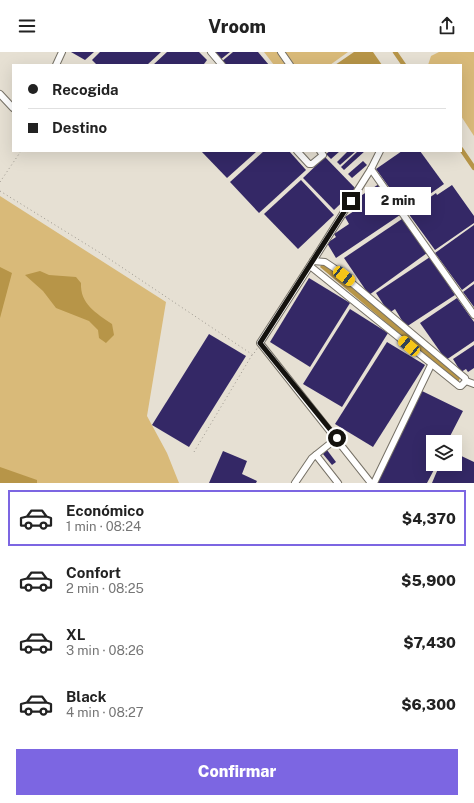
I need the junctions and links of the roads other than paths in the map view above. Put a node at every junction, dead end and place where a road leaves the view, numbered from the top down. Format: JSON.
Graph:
{"nodes":[{"id":1,"x":62,"y":52,"type":"edge"},
{"id":2,"x":211,"y":52,"type":"edge"},
{"id":3,"x":281,"y":52,"type":"edge"},
{"id":4,"x":56,"y":64,"type":"edge"},
{"id":5,"x":221,"y":64,"type":"edge"},
{"id":6,"x":289,"y":64,"type":"edge"},
{"id":7,"x":0,"y":94,"type":"edge"},
{"id":8,"x":12,"y":107,"type":"edge"},
{"id":9,"x":297,"y":152,"type":"edge"},
{"id":10,"x":324,"y":152,"type":"edge"},
{"id":11,"x":380,"y":152,"type":"edge"},
{"id":12,"x":371,"y":169,"type":"junction"},
{"id":13,"x":312,"y":263,"type":"junction"},
{"id":14,"x":474,"y":314,"type":"edge"},
{"id":15,"x":431,"y":365,"type":"junction"},
{"id":16,"x":466,"y":381,"type":"junction"},
{"id":17,"x":474,"y":384,"type":"edge"},
{"id":18,"x":337,"y":438,"type":"junction"},
{"id":19,"x":316,"y":455,"type":"junction"},
{"id":20,"x":295,"y":483,"type":"edge"},
{"id":21,"x":338,"y":483,"type":"edge"},
{"id":22,"x":373,"y":483,"type":"edge"}],
"edges":[{"from":1,"to":4,"type":"street"},
{"from":2,"to":5,"type":"street"},
{"from":3,"to":6,"type":"street"},
{"from":7,"to":8,"type":"street"},
{"from":9,"to":10,"type":"street"},
{"from":11,"to":12,"type":"street"},
{"from":12,"to":13,"type":"street"},
{"from":12,"to":14,"type":"street"},
{"from":13,"to":15,"type":"street"},
{"from":13,"to":16,"type":"street"},
{"from":13,"to":18,"type":"street"},
{"from":15,"to":16,"type":"street"},
{"from":15,"to":22,"type":"street"},
{"from":16,"to":17,"type":"street"},
{"from":18,"to":19,"type":"street"},
{"from":18,"to":22,"type":"street"},
{"from":19,"to":20,"type":"street"},
{"from":19,"to":21,"type":"street"}]}
